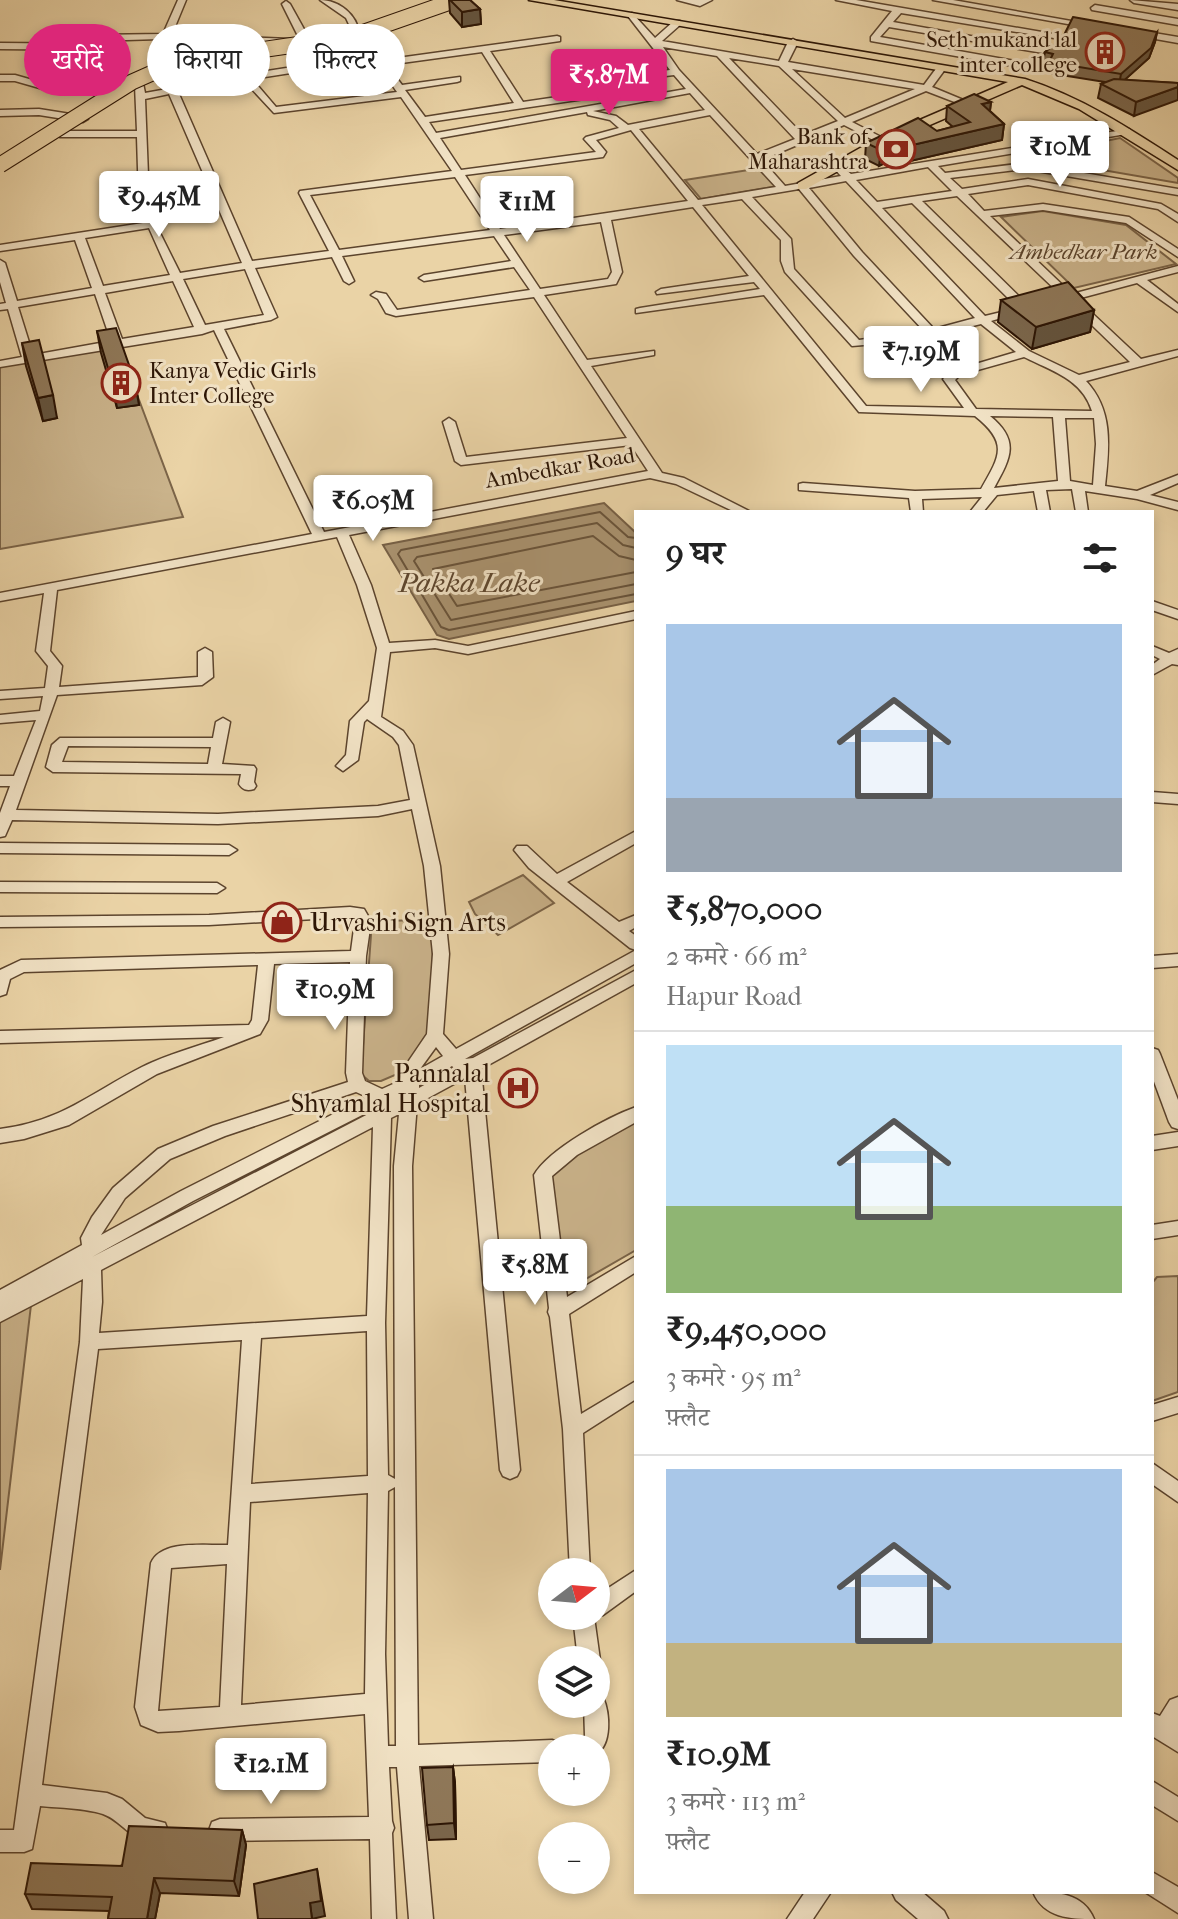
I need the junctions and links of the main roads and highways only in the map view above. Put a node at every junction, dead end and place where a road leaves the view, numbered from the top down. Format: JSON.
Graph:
{"nodes":[{"id":1,"x":440,"y":0,"type":"edge"},
{"id":2,"x":456,"y":0,"type":"edge"},
{"id":3,"x":469,"y":0,"type":"edge"},
{"id":4,"x":534,"y":0,"type":"edge"},
{"id":5,"x":571,"y":0,"type":"edge"},
{"id":6,"x":383,"y":24,"type":"edge"},
{"id":7,"x":391,"y":24,"type":"edge"},
{"id":8,"x":147,"y":67,"type":"edge"},
{"id":9,"x":1028,"y":75,"type":"junction"},
{"id":10,"x":147,"y":81,"type":"edge"},
{"id":11,"x":1178,"y":156,"type":"edge"},
{"id":12,"x":1,"y":157,"type":"edge"},
{"id":13,"x":1178,"y":166,"type":"edge"},
{"id":14,"x":0,"y":174,"type":"edge"},
{"id":15,"x":802,"y":186,"type":"road end"}],
"edges":[{"from":1,"to":6,"type":"main road"},
{"from":2,"to":12,"type":"highway","bridge":true},
{"from":3,"to":7,"type":"main road"},
{"from":4,"to":9,"type":"main road"},
{"from":5,"to":9,"type":"main road"},
{"from":8,"to":12,"type":"main road"},
{"from":9,"to":11,"type":"main road"},
{"from":9,"to":13,"type":"main road"},
{"from":9,"to":15,"type":"main road"},
{"from":10,"to":14,"type":"main road"}]}
